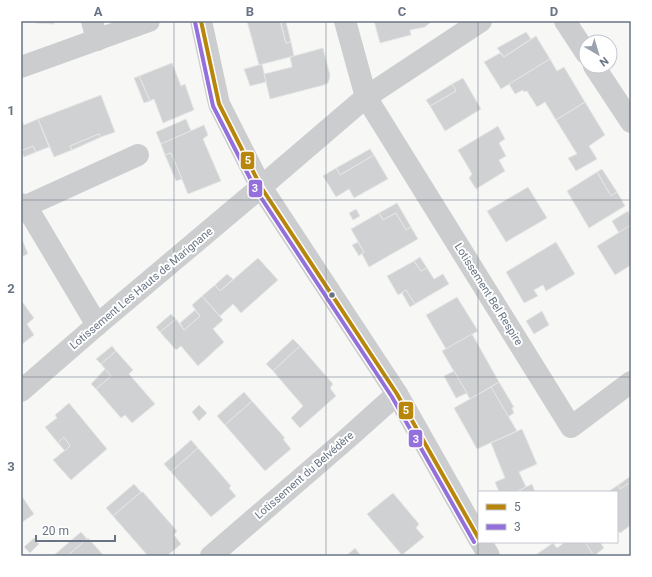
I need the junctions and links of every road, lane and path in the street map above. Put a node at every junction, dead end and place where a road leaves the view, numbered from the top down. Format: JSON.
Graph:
{"nodes":[{"id":1,"x":149,"y":21,"type":"edge"},
{"id":2,"x":201,"y":21,"type":"edge"},
{"id":3,"x":345,"y":21,"type":"edge"},
{"id":4,"x":481,"y":21,"type":"edge"},
{"id":5,"x":565,"y":21,"type":"edge"},
{"id":6,"x":94,"y":30,"type":"edge"},
{"id":7,"x":578,"y":41,"type":"edge"},
{"id":8,"x":21,"y":67,"type":"edge"},
{"id":9,"x":599,"y":74,"type":"edge"},
{"id":10,"x":366,"y":97,"type":"junction"},
{"id":11,"x":631,"y":122,"type":"edge"},
{"id":12,"x":138,"y":155,"type":"dead end"},
{"id":13,"x":261,"y":187,"type":"junction"},
{"id":14,"x":23,"y":205,"type":"edge"},
{"id":15,"x":97,"y":325,"type":"junction"},
{"id":16,"x":631,"y":382,"type":"edge"},
{"id":17,"x":21,"y":391,"type":"edge"},
{"id":18,"x":397,"y":394,"type":"junction"},
{"id":19,"x":478,"y":537,"type":"edge"},
{"id":20,"x":482,"y":543,"type":"edge"},
{"id":21,"x":211,"y":556,"type":"edge"},
{"id":22,"x":488,"y":556,"type":"edge"}],
"edges":[{"from":1,"to":6,"type":"street"},
{"from":2,"to":13,"type":"street"},
{"from":3,"to":10,"type":"street","name":"Lotissement Bel Respire"},
{"from":4,"to":10,"type":"street"},
{"from":5,"to":7,"type":"street"},
{"from":6,"to":8,"type":"street"},
{"from":9,"to":11,"type":"street"},
{"from":10,"to":13,"type":"street"},
{"from":10,"to":16,"type":"street","name":"Lotissement Bel Respire"},
{"from":12,"to":14,"type":"street"},
{"from":13,"to":15,"type":"street","name":"Lotissement Les Hauts de Marignane"},
{"from":13,"to":18,"type":"street"},
{"from":14,"to":15,"type":"street"},
{"from":15,"to":17,"type":"street","name":"Lotissement Les Hauts de Marignane"},
{"from":18,"to":19,"type":"street"},
{"from":18,"to":21,"type":"street","name":"Lotissement du Belvédère"},
{"from":20,"to":22,"type":"street"}]}
